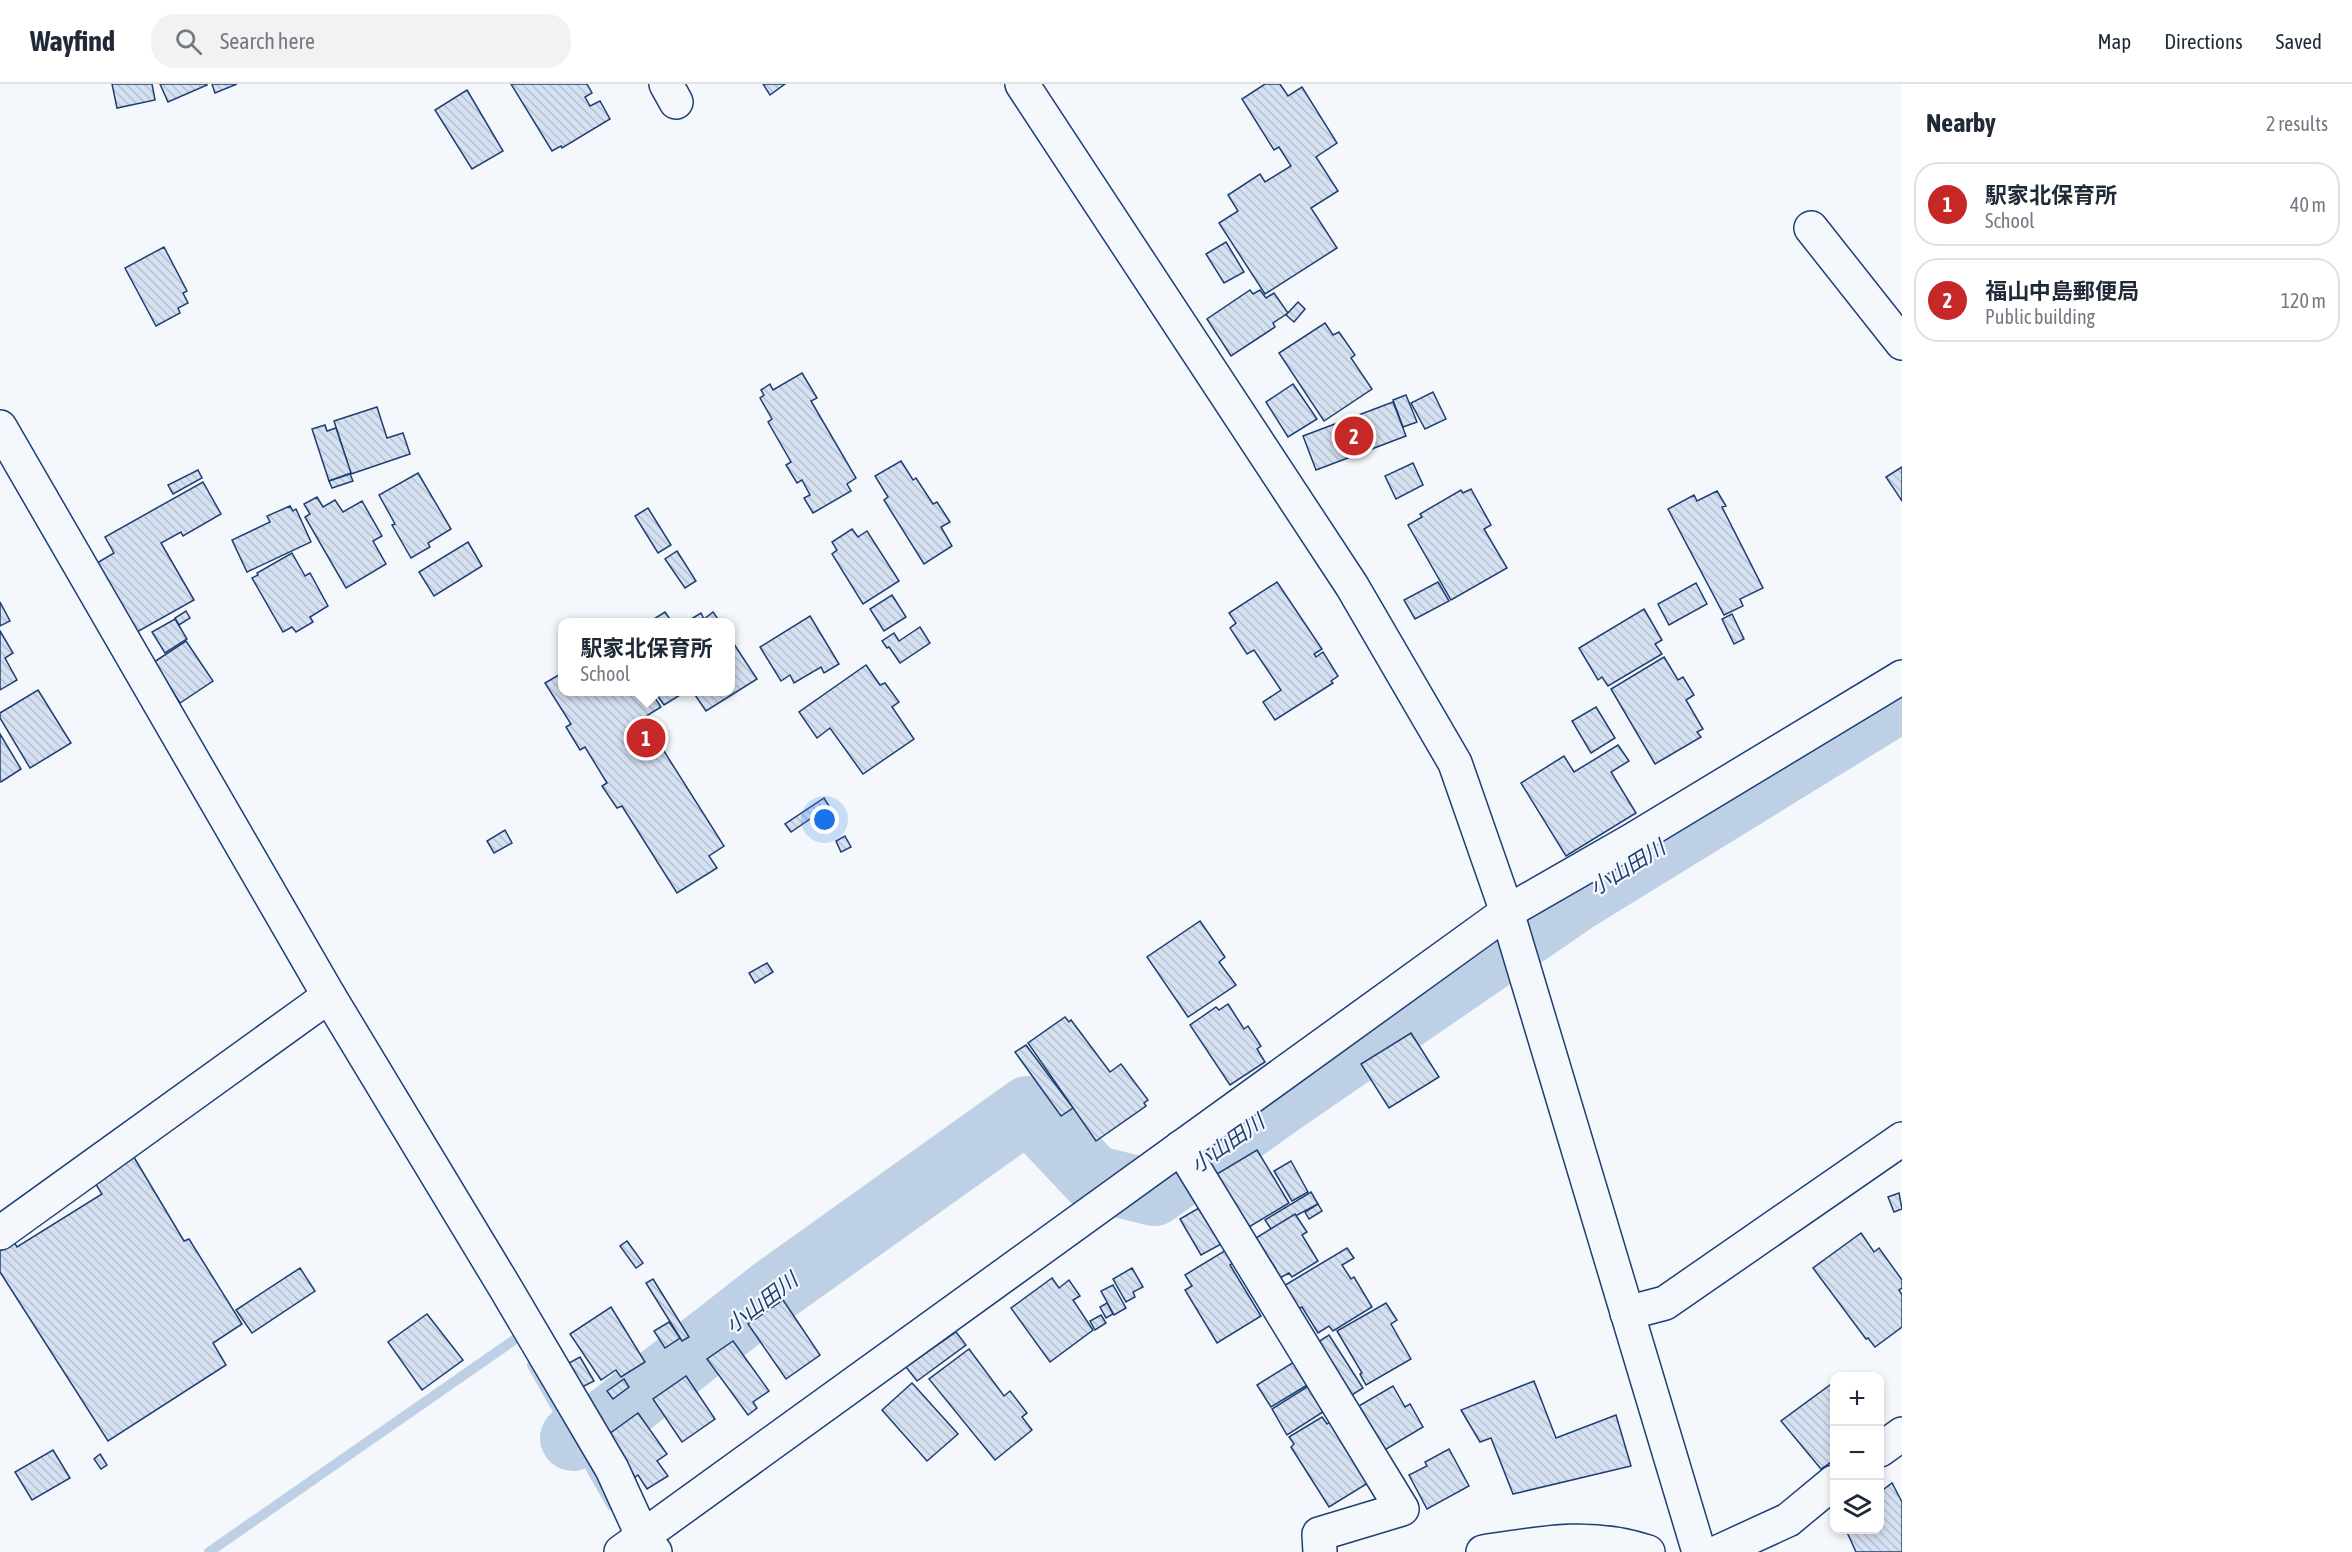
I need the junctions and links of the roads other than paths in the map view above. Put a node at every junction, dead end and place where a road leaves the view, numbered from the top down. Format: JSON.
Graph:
{"nodes":[{"id":1,"x":1022,"y":84,"type":"edge"},
{"id":2,"x":1811,"y":228,"type":"dead end"},
{"id":3,"x":1902,"y":343,"type":"edge"},
{"id":4,"x":0,"y":427,"type":"edge"},
{"id":5,"x":1902,"y":677,"type":"edge"},
{"id":6,"x":1507,"y":912,"type":"junction"},
{"id":7,"x":329,"y":996,"type":"junction"},
{"id":8,"x":1902,"y":1139,"type":"edge"},
{"id":9,"x":1180,"y":1147,"type":"junction"},
{"id":10,"x":0,"y":1233,"type":"edge"},
{"id":11,"x":1627,"y":1313,"type":"junction"},
{"id":12,"x":1902,"y":1434,"type":"edge"},
{"id":13,"x":1884,"y":1447,"type":"edge"},
{"id":14,"x":1830,"y":1485,"type":"edge"},
{"id":15,"x":640,"y":1547,"type":"edge"},
{"id":16,"x":1320,"y":1552,"type":"edge"},
{"id":17,"x":1483,"y":1552,"type":"edge"},
{"id":18,"x":1648,"y":1552,"type":"edge"},
{"id":19,"x":1699,"y":1552,"type":"edge"},
{"id":20,"x":1718,"y":1552,"type":"edge"}],
"edges":[{"from":1,"to":6,"type":"street"},
{"from":2,"to":3,"type":"street"},
{"from":4,"to":7,"type":"street"},
{"from":5,"to":6,"type":"street"},
{"from":6,"to":9,"type":"street"},
{"from":6,"to":11,"type":"street"},
{"from":7,"to":10,"type":"street"},
{"from":7,"to":15,"type":"street"},
{"from":8,"to":11,"type":"street"},
{"from":9,"to":15,"type":"street"},
{"from":9,"to":16,"type":"street"},
{"from":11,"to":19,"type":"street"},
{"from":12,"to":13,"type":"street"},
{"from":14,"to":20,"type":"street"},
{"from":17,"to":18,"type":"street"}]}
